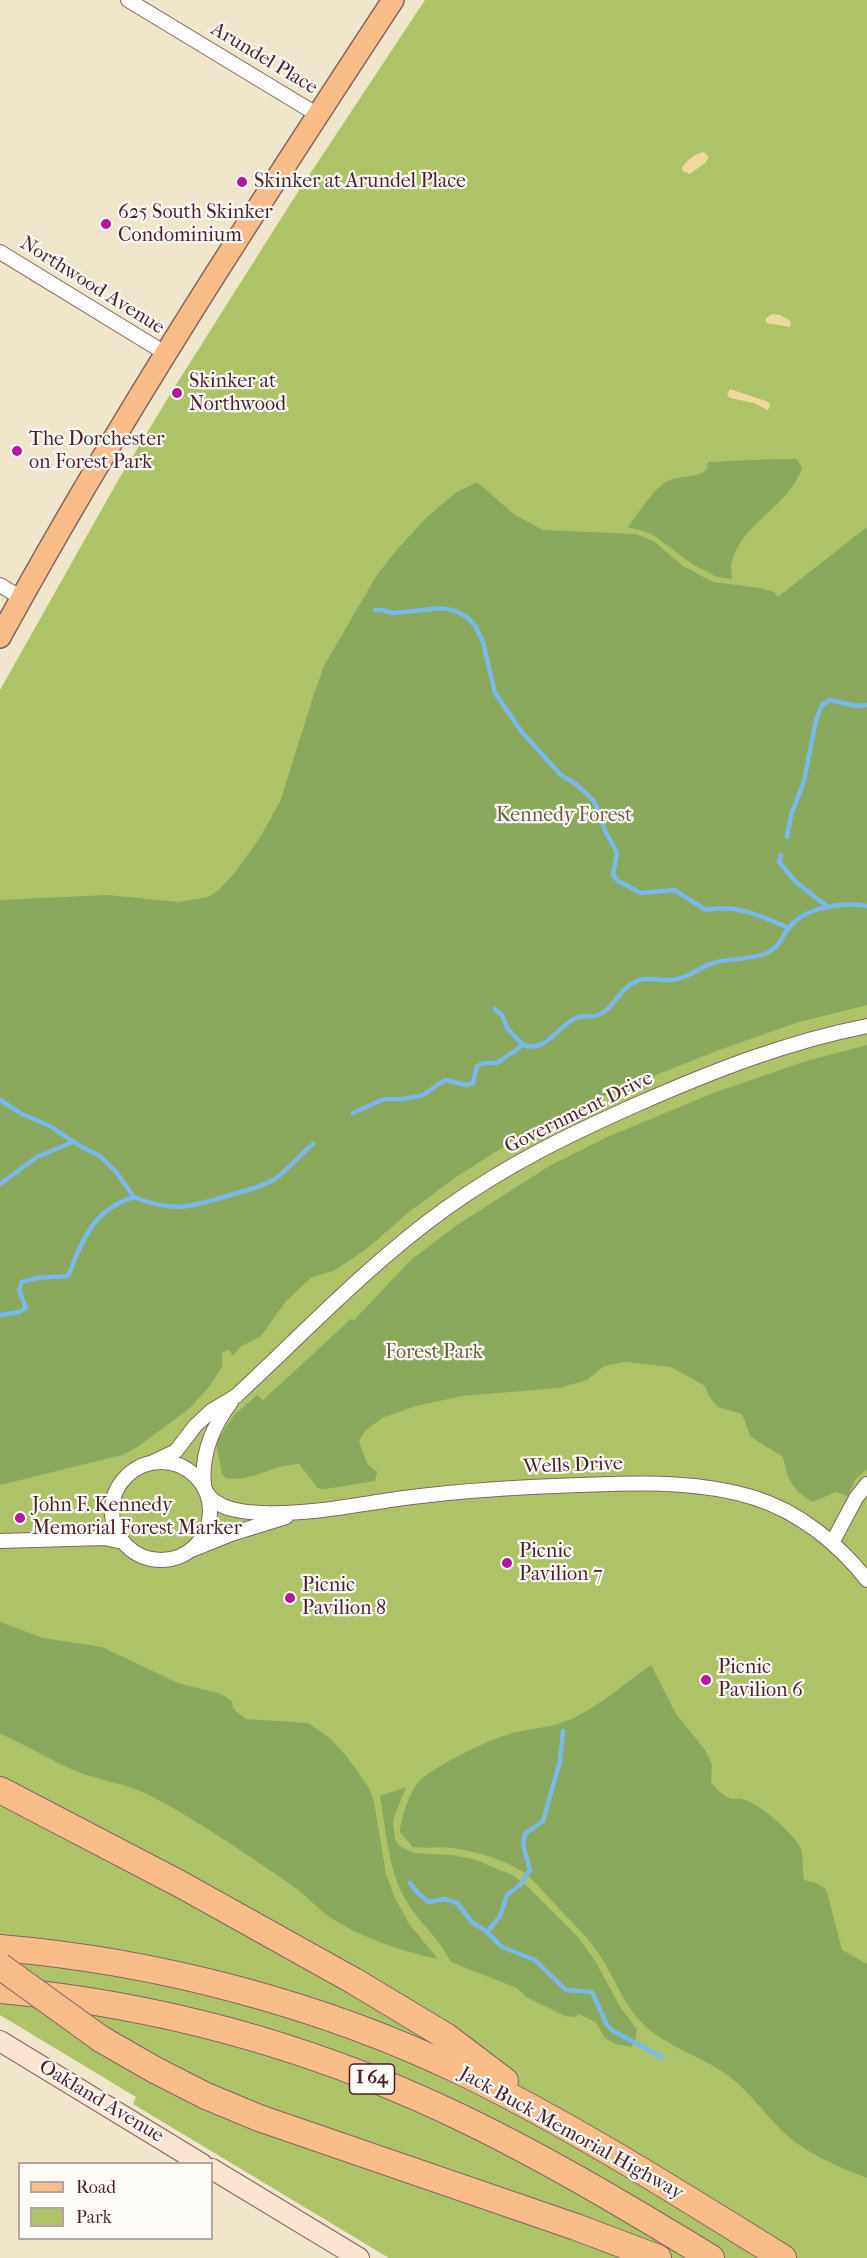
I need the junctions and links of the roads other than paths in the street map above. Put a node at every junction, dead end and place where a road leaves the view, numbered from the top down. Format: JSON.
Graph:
{"nodes":[{"id":1,"x":128,"y":0,"type":"edge"},
{"id":2,"x":393,"y":0,"type":"edge"},
{"id":3,"x":318,"y":115,"type":"junction"},
{"id":4,"x":0,"y":252,"type":"edge"},
{"id":5,"x":165,"y":353,"type":"junction"},
{"id":6,"x":0,"y":585,"type":"edge"},
{"id":7,"x":21,"y":598,"type":"junction"},
{"id":8,"x":0,"y":637,"type":"edge"},
{"id":9,"x":867,"y":1026,"type":"edge"},
{"id":10,"x":236,"y":1396,"type":"junction"},
{"id":11,"x":151,"y":1463,"type":"junction"},
{"id":12,"x":867,"y":1484,"type":"edge"},
{"id":13,"x":205,"y":1488,"type":"junction"},
{"id":14,"x":303,"y":1512,"type":"junction"},
{"id":15,"x":0,"y":1541,"type":"edge"},
{"id":16,"x":123,"y":1542,"type":"junction"},
{"id":17,"x":832,"y":1543,"type":"junction"},
{"id":18,"x":191,"y":1550,"type":"junction"},
{"id":19,"x":867,"y":1580,"type":"edge"},
{"id":20,"x":0,"y":1790,"type":"edge"},
{"id":21,"x":0,"y":1948,"type":"edge"},
{"id":22,"x":0,"y":1966,"type":"edge"},
{"id":23,"x":0,"y":1990,"type":"edge"},
{"id":24,"x":0,"y":2042,"type":"edge"},
{"id":25,"x":562,"y":2125,"type":"junction"},
{"id":26,"x":200,"y":2162,"type":"edge"},
{"id":27,"x":213,"y":2170,"type":"edge"},
{"id":28,"x":359,"y":2258,"type":"edge"},
{"id":29,"x":658,"y":2258,"type":"edge"},
{"id":30,"x":711,"y":2258,"type":"edge"},
{"id":31,"x":783,"y":2258,"type":"edge"}],
"edges":[{"from":1,"to":3,"type":"street","name":"Arundel Place"},
{"from":2,"to":3,"type":"main road"},
{"from":3,"to":5,"type":"main road"},
{"from":4,"to":5,"type":"street","name":"Northwood Avenue"},
{"from":5,"to":7,"type":"main road"},
{"from":6,"to":7,"type":"street"},
{"from":7,"to":8,"type":"main road"},
{"from":9,"to":10,"type":"street","name":"Government Drive"},
{"from":10,"to":11,"type":"street","name":"Government Drive"},
{"from":10,"to":13,"type":"street","name":"Government Drive"},
{"from":11,"to":13,"type":"street"},
{"from":11,"to":16,"type":"street"},
{"from":12,"to":17,"type":"street"},
{"from":13,"to":14,"type":"street","name":"Wells Drive"},
{"from":13,"to":18,"type":"street"},
{"from":14,"to":17,"type":"street","name":"Wells Drive"},
{"from":14,"to":18,"type":"street","name":"Wells Drive"},
{"from":15,"to":16,"type":"street"},
{"from":16,"to":18,"type":"street"},
{"from":17,"to":19,"type":"street","name":"Wells Drive"},
{"from":20,"to":25,"type":"highway"},
{"from":21,"to":25,"type":"highway","name":"Jack Buck Memorial Highway","number":"I 64"},
{"from":22,"to":29,"type":"highway","bridge":true},
{"from":23,"to":30,"type":"highway","name":"Jack Buck Memorial Highway","number":"I 64"},
{"from":24,"to":26,"type":"street","name":"Oakland Avenue"},
{"from":25,"to":31,"type":"highway","name":"Jack Buck Memorial Highway","number":"I 64"},
{"from":27,"to":28,"type":"street"}]}
